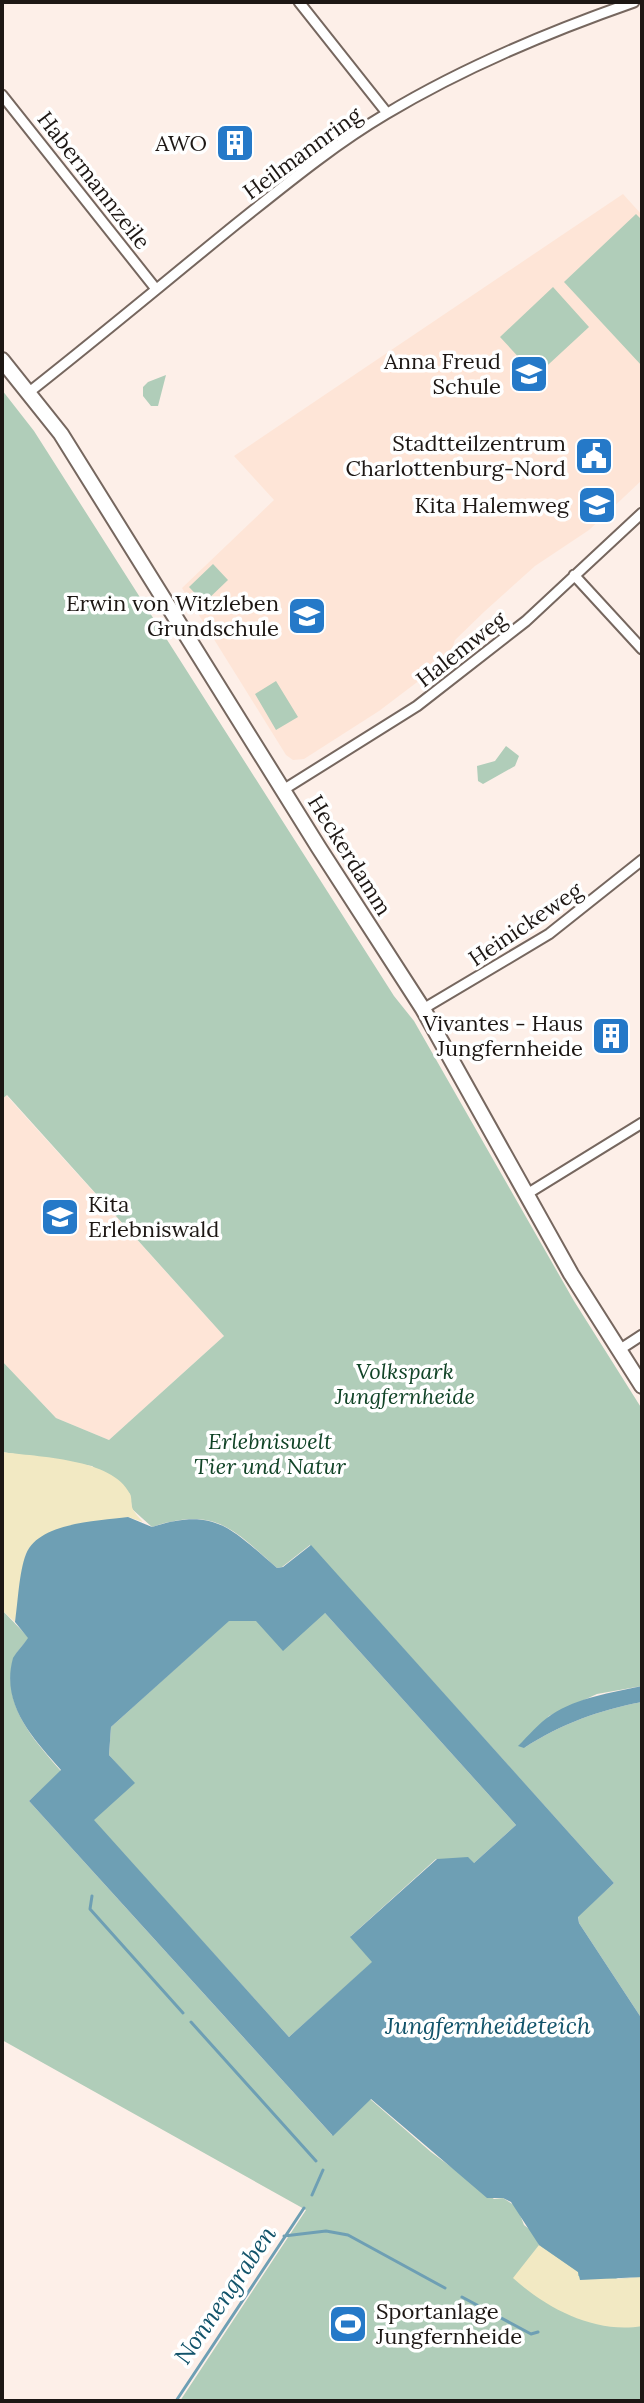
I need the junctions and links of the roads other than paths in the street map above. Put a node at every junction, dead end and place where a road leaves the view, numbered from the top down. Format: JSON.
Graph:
{"nodes":[{"id":1,"x":299,"y":2,"type":"edge"},
{"id":2,"x":634,"y":2,"type":"edge"},
{"id":3,"x":2,"y":95,"type":"edge"},
{"id":4,"x":387,"y":113,"type":"junction"},
{"id":5,"x":156,"y":289,"type":"junction"},
{"id":6,"x":2,"y":360,"type":"edge"},
{"id":7,"x":28,"y":393,"type":"junction"},
{"id":8,"x":642,"y":513,"type":"edge"},
{"id":9,"x":574,"y":575,"type":"junction"},
{"id":10,"x":642,"y":649,"type":"edge"},
{"id":11,"x":283,"y":790,"type":"junction"},
{"id":12,"x":642,"y":860,"type":"edge"},
{"id":13,"x":423,"y":1009,"type":"junction"},
{"id":14,"x":642,"y":1123,"type":"edge"},
{"id":15,"x":527,"y":1194,"type":"junction"},
{"id":16,"x":642,"y":1335,"type":"edge"},
{"id":17,"x":619,"y":1350,"type":"junction"},
{"id":18,"x":642,"y":1386,"type":"edge"}],
"edges":[{"from":1,"to":4,"type":"street"},
{"from":2,"to":4,"type":"street","name":"Heilmannring"},
{"from":3,"to":5,"type":"street","name":"Habermannzeile"},
{"from":4,"to":5,"type":"street","name":"Heilmannring"},
{"from":5,"to":7,"type":"street","name":"Heilmannring"},
{"from":6,"to":7,"type":"street","name":"Heckerdamm"},
{"from":7,"to":11,"type":"street","name":"Heckerdamm"},
{"from":8,"to":9,"type":"street","name":"Halemweg"},
{"from":9,"to":10,"type":"street"},
{"from":9,"to":11,"type":"street","name":"Halemweg"},
{"from":11,"to":13,"type":"street","name":"Heckerdamm"},
{"from":12,"to":13,"type":"street","name":"Heinickeweg"},
{"from":13,"to":15,"type":"street","name":"Heckerdamm"},
{"from":14,"to":15,"type":"street"},
{"from":15,"to":17,"type":"street","name":"Heckerdamm"},
{"from":16,"to":17,"type":"street"},
{"from":17,"to":18,"type":"street","name":"Heckerdamm"}]}
